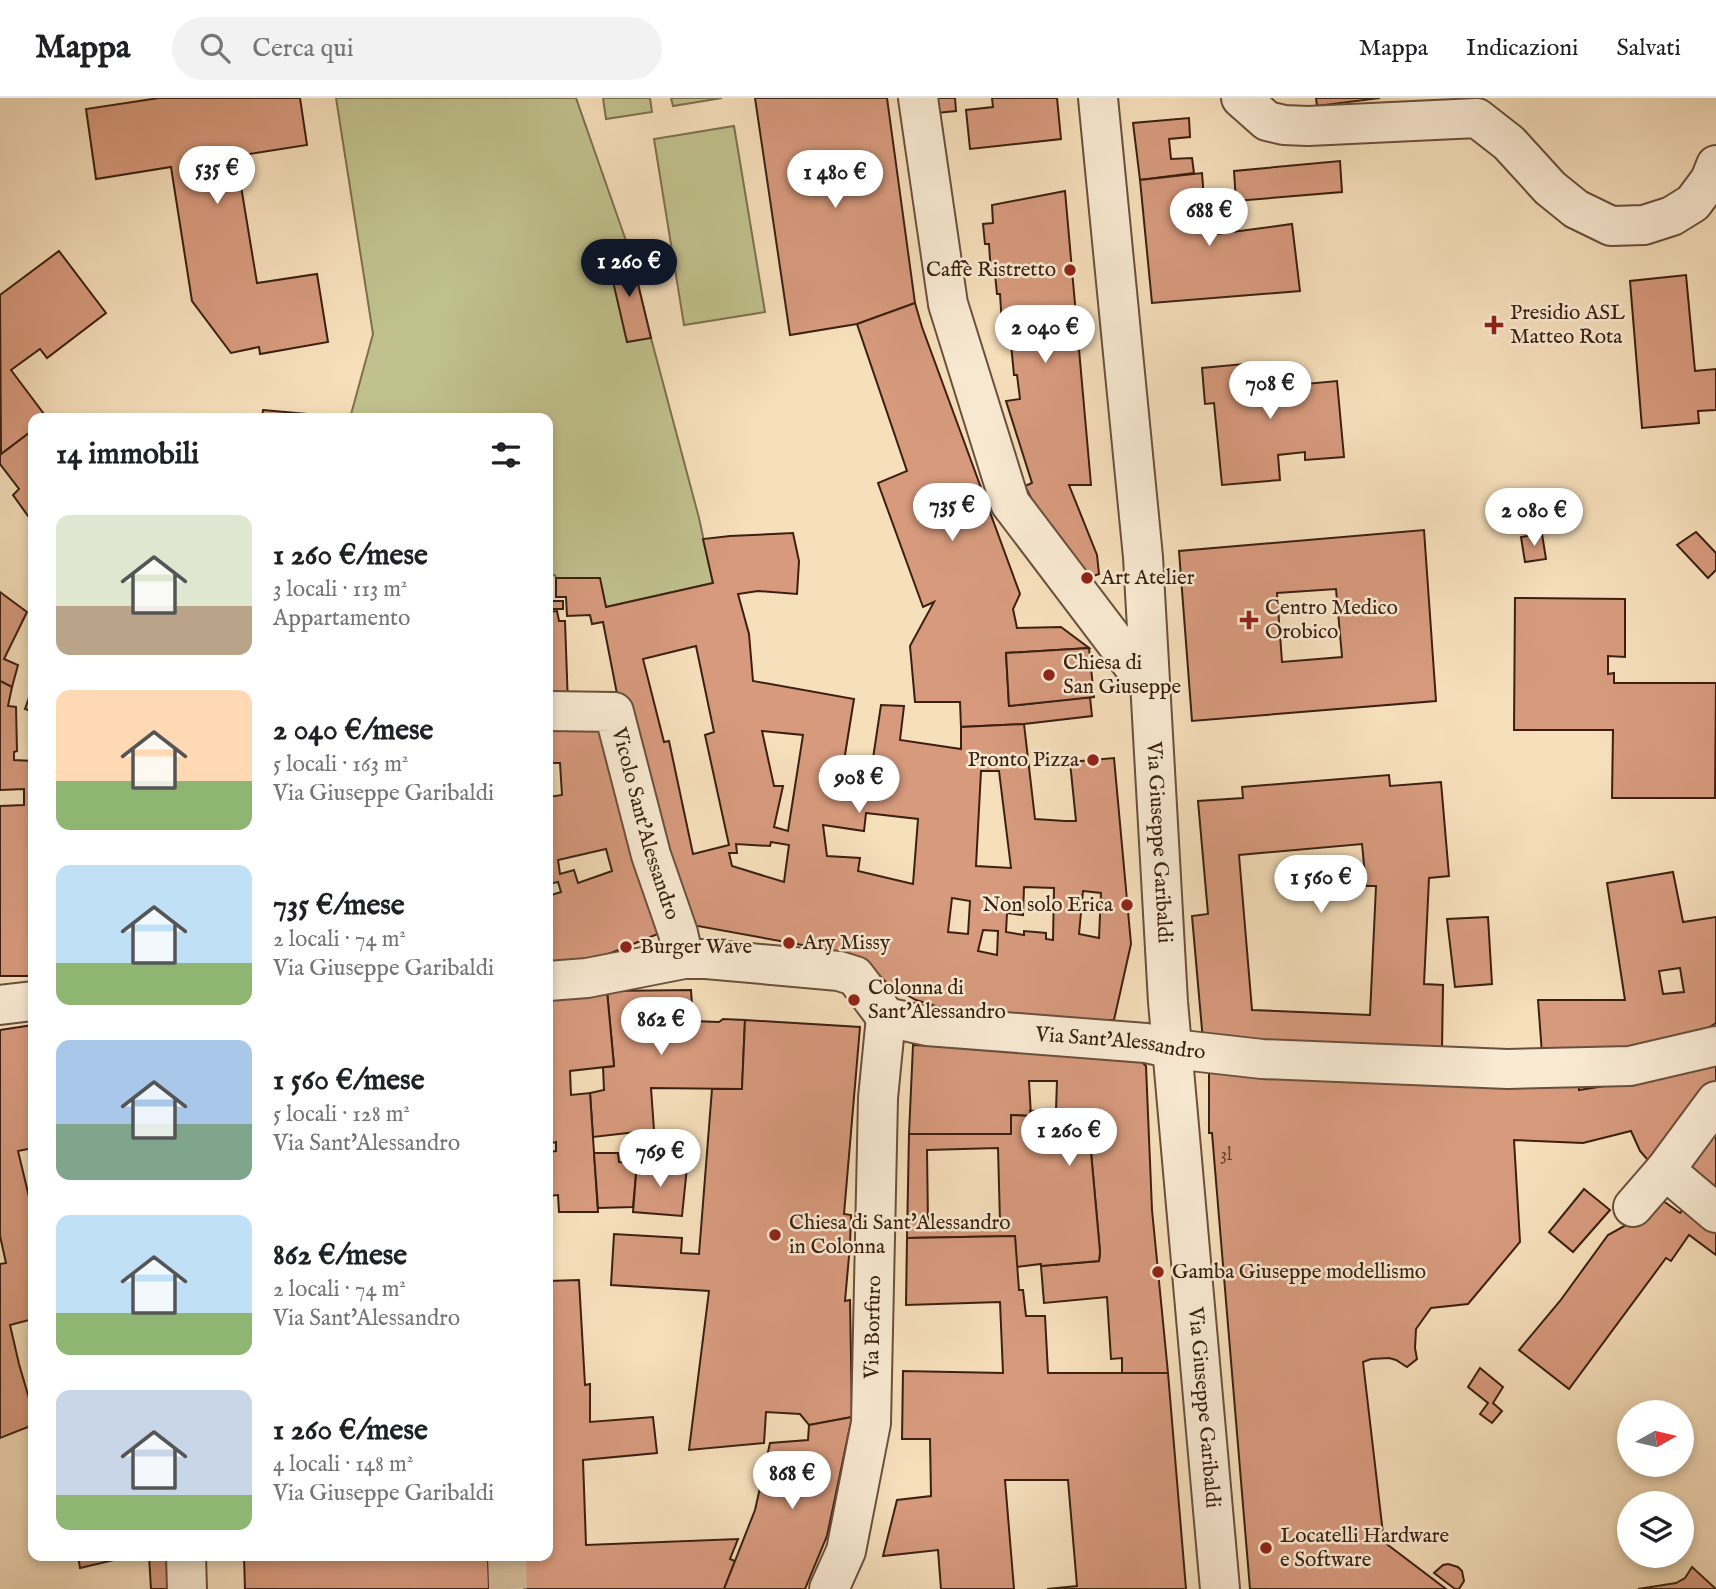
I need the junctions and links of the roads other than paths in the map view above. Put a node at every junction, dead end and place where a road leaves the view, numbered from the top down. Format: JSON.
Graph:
{"nodes":[{"id":1,"x":918,"y":98,"type":"edge"},
{"id":2,"x":1098,"y":98,"type":"edge"},
{"id":3,"x":1241,"y":98,"type":"edge"},
{"id":4,"x":1484,"y":108,"type":"edge"},
{"id":5,"x":1716,"y":165,"type":"edge"},
{"id":6,"x":1151,"y":689,"type":"junction"},
{"id":7,"x":553,"y":710,"type":"edge"},
{"id":8,"x":684,"y":959,"type":"junction"},
{"id":9,"x":553,"y":981,"type":"edge"},
{"id":10,"x":28,"y":1002,"type":"edge"},
{"id":11,"x":0,"y":1005,"type":"edge"},
{"id":12,"x":886,"y":1017,"type":"junction"},
{"id":13,"x":1716,"y":1046,"type":"edge"},
{"id":14,"x":1172,"y":1049,"type":"junction"},
{"id":15,"x":1716,"y":1101,"type":"edge"},
{"id":16,"x":1665,"y":1170,"type":"junction"},
{"id":17,"x":1633,"y":1207,"type":"dead end"},
{"id":18,"x":1716,"y":1213,"type":"edge"},
{"id":19,"x":186,"y":1561,"type":"edge"},
{"id":20,"x":187,"y":1589,"type":"edge"},
{"id":21,"x":829,"y":1589,"type":"edge"},
{"id":22,"x":1220,"y":1589,"type":"edge"}],
"edges":[{"from":1,"to":6,"type":"street"},
{"from":2,"to":6,"type":"street","name":"Via Giuseppe Garibaldi"},
{"from":3,"to":4,"type":"street"},
{"from":4,"to":5,"type":"street"},
{"from":6,"to":14,"type":"street","name":"Via Giuseppe Garibaldi"},
{"from":7,"to":8,"type":"street","name":"Vicolo Sant'Alessandro"},
{"from":8,"to":9,"type":"street"},
{"from":8,"to":12,"type":"street"},
{"from":10,"to":11,"type":"street"},
{"from":12,"to":14,"type":"street","name":"Via Sant'Alessandro"},
{"from":12,"to":21,"type":"street","name":"Via Borfuro"},
{"from":13,"to":14,"type":"street","name":"Via Sant'Alessandro"},
{"from":14,"to":22,"type":"street","name":"Via Giuseppe Garibaldi"},
{"from":15,"to":16,"type":"street"},
{"from":16,"to":17,"type":"street"},
{"from":16,"to":18,"type":"street"},
{"from":19,"to":20,"type":"street"}]}
